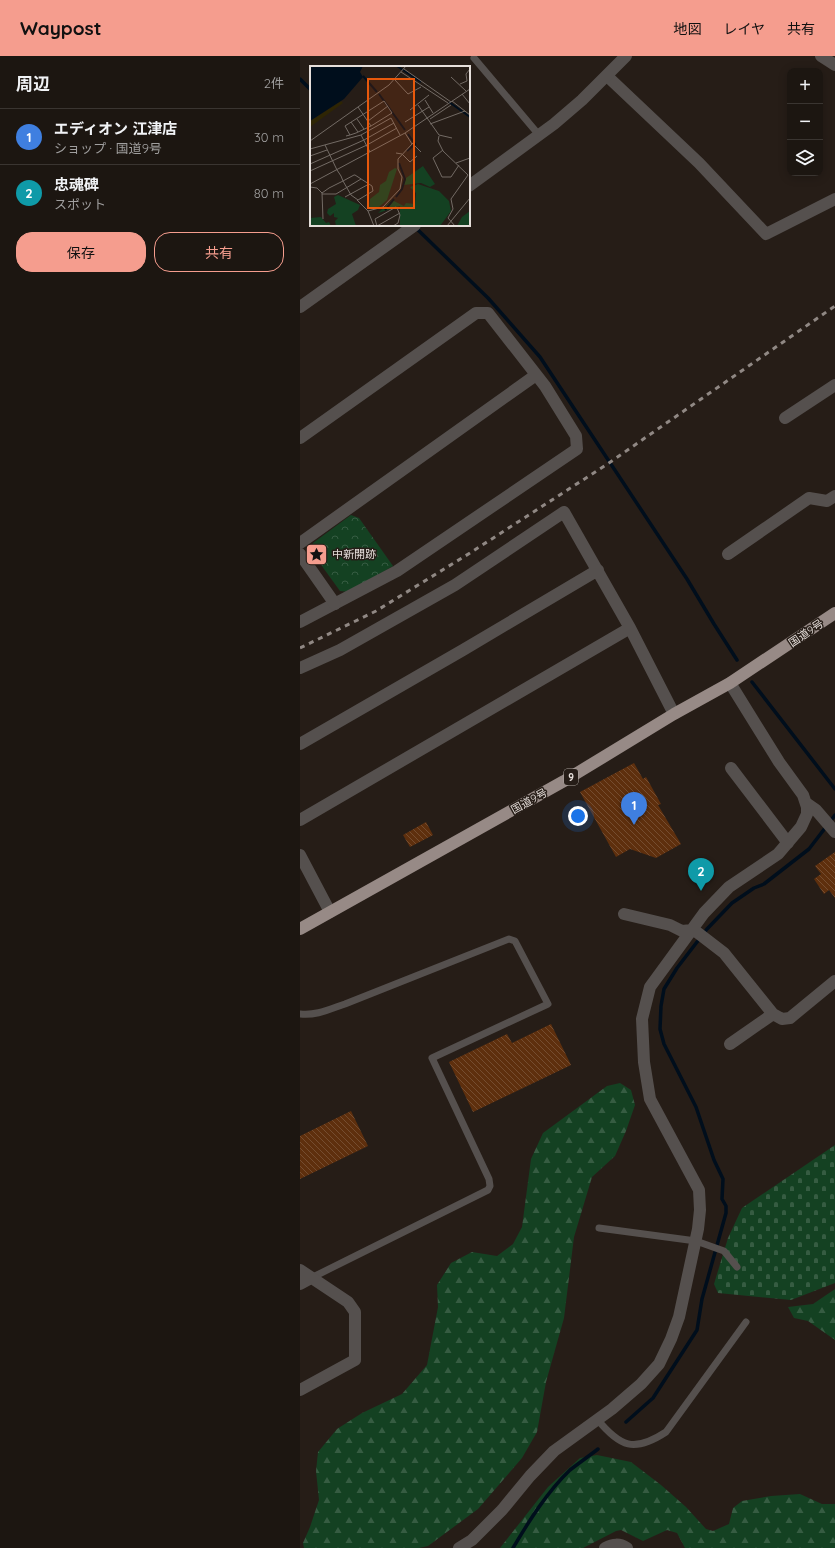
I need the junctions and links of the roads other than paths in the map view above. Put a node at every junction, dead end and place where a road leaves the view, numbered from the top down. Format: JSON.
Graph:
{"nodes":[{"id":1,"x":626,"y":56,"type":"edge"},
{"id":2,"x":821,"y":56,"type":"edge"},
{"id":3,"x":474,"y":58,"type":"dead end"},
{"id":4,"x":835,"y":65,"type":"edge"},
{"id":5,"x":607,"y":76,"type":"junction"},
{"id":6,"x":539,"y":136,"type":"junction"},
{"id":7,"x":470,"y":185,"type":"edge"},
{"id":8,"x":835,"y":199,"type":"edge"},
{"id":9,"x":414,"y":226,"type":"edge"},
{"id":10,"x":300,"y":307,"type":"edge"},
{"id":11,"x":536,"y":375,"type":"junction"},
{"id":12,"x":835,"y":385,"type":"edge"},
{"id":13,"x":785,"y":418,"type":"dead end"},
{"id":14,"x":300,"y":438,"type":"edge"},
{"id":15,"x":835,"y":496,"type":"edge"},
{"id":16,"x":300,"y":543,"type":"edge"},
{"id":17,"x":300,"y":554,"type":"edge"},
{"id":18,"x":728,"y":554,"type":"dead end"},
{"id":19,"x":598,"y":570,"type":"junction"},
{"id":20,"x":335,"y":604,"type":"junction"},
{"id":21,"x":835,"y":613,"type":"edge"},
{"id":22,"x":300,"y":622,"type":"edge"},
{"id":23,"x":630,"y":628,"type":"junction"},
{"id":24,"x":300,"y":668,"type":"edge"},
{"id":25,"x":730,"y":683,"type":"junction"},
{"id":26,"x":674,"y":714,"type":"junction"},
{"id":27,"x":300,"y":744,"type":"edge"},
{"id":28,"x":731,"y":768,"type":"dead end"},
{"id":29,"x":806,"y":803,"type":"junction"},
{"id":30,"x":300,"y":820,"type":"edge"},
{"id":31,"x":831,"y":827,"type":"edge"},
{"id":32,"x":788,"y":843,"type":"junction"},
{"id":33,"x":300,"y":855,"type":"edge"},
{"id":34,"x":330,"y":912,"type":"junction"},
{"id":35,"x":624,"y":914,"type":"dead end"},
{"id":36,"x":300,"y":929,"type":"edge"},
{"id":37,"x":698,"y":934,"type":"junction"},
{"id":38,"x":834,"y":984,"type":"edge"},
{"id":39,"x":300,"y":1014,"type":"edge"},
{"id":40,"x":773,"y":1014,"type":"junction"},
{"id":41,"x":730,"y":1044,"type":"dead end"},
{"id":42,"x":599,"y":1228,"type":"dead end"},
{"id":43,"x":701,"y":1243,"type":"junction"},
{"id":44,"x":737,"y":1267,"type":"dead end"},
{"id":45,"x":300,"y":1270,"type":"edge"},
{"id":46,"x":311,"y":1278,"type":"junction"},
{"id":47,"x":300,"y":1284,"type":"edge"},
{"id":48,"x":746,"y":1322,"type":"dead end"},
{"id":49,"x":300,"y":1390,"type":"edge"},
{"id":50,"x":597,"y":1419,"type":"junction"},
{"id":51,"x":459,"y":1548,"type":"edge"},
{"id":52,"x":605,"y":1548,"type":"edge"},
{"id":53,"x":627,"y":1548,"type":"edge"}],
"edges":[{"from":1,"to":5,"type":"street"},
{"from":2,"to":4,"type":"street"},
{"from":3,"to":6,"type":"lane"},
{"from":5,"to":6,"type":"street"},
{"from":5,"to":8,"type":"street"},
{"from":6,"to":7,"type":"street"},
{"from":9,"to":10,"type":"street"},
{"from":11,"to":14,"type":"street"},
{"from":11,"to":16,"type":"street"},
{"from":11,"to":20,"type":"street"},
{"from":12,"to":13,"type":"street"},
{"from":15,"to":18,"type":"street"},
{"from":17,"to":20,"type":"street"},
{"from":19,"to":23,"type":"street"},
{"from":19,"to":24,"type":"street"},
{"from":19,"to":27,"type":"street"},
{"from":20,"to":22,"type":"street"},
{"from":21,"to":25,"type":"highway","name":"国道9号","number":"9"},
{"from":23,"to":26,"type":"street"},
{"from":23,"to":30,"type":"street"},
{"from":25,"to":26,"type":"highway","name":"国道9号","number":"9"},
{"from":25,"to":29,"type":"street"},
{"from":26,"to":34,"type":"highway","name":"国道9号","number":"9"},
{"from":28,"to":32,"type":"street"},
{"from":29,"to":31,"type":"street"},
{"from":29,"to":32,"type":"street"},
{"from":32,"to":37,"type":"street"},
{"from":33,"to":34,"type":"street"},
{"from":34,"to":36,"type":"highway","name":"国道9号","number":"9"},
{"from":35,"to":37,"type":"street"},
{"from":37,"to":40,"type":"street"},
{"from":37,"to":43,"type":"street"},
{"from":38,"to":40,"type":"street"},
{"from":39,"to":46,"type":"lane"},
{"from":40,"to":41,"type":"street"},
{"from":42,"to":43,"type":"lane"},
{"from":43,"to":44,"type":"lane"},
{"from":43,"to":50,"type":"street"},
{"from":45,"to":46,"type":"street"},
{"from":46,"to":47,"type":"street"},
{"from":46,"to":49,"type":"street"},
{"from":48,"to":50,"type":"lane"},
{"from":50,"to":51,"type":"street"},
{"from":52,"to":53,"type":"street"}]}
